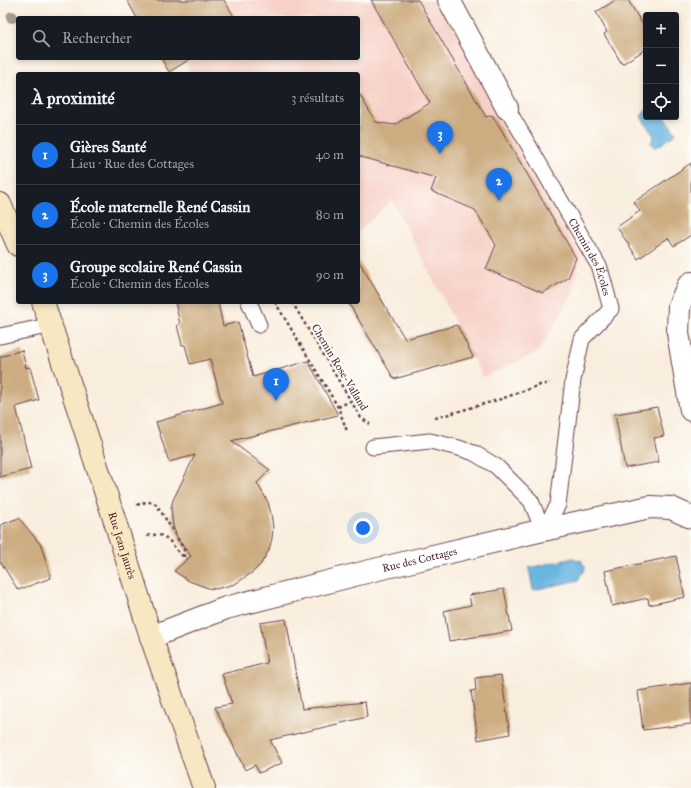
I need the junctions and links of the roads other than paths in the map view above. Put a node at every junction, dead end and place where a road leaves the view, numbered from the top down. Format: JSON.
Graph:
{"nodes":[{"id":1,"x":449,"y":0,"type":"edge"},
{"id":2,"x":507,"y":108,"type":"joint"},
{"id":3,"x":1,"y":205,"type":"edge"},
{"id":4,"x":16,"y":240,"type":"edge"},
{"id":5,"x":691,"y":284,"type":"edge"},
{"id":6,"x":44,"y":304,"type":"edge"},
{"id":7,"x":249,"y":304,"type":"edge"},
{"id":8,"x":52,"y":325,"type":"junction"},
{"id":9,"x":259,"y":325,"type":"dead end"},
{"id":10,"x":0,"y":336,"type":"edge"},
{"id":11,"x":691,"y":410,"type":"edge"},
{"id":12,"x":373,"y":447,"type":"dead end"},
{"id":13,"x":691,"y":516,"type":"edge"},
{"id":14,"x":543,"y":530,"type":"junction"},
{"id":15,"x":151,"y":637,"type":"junction"},
{"id":16,"x":204,"y":788,"type":"edge"}],
"edges":[{"from":1,"to":2,"type":"street","name":"Chemin des Écoles"},
{"from":2,"to":14,"type":"lane","name":"Chemin des Écoles"},
{"from":3,"to":4,"type":"main road"},
{"from":5,"to":11,"type":"street"},
{"from":6,"to":8,"type":"main road","name":"Rue Jean Jaurès"},
{"from":7,"to":9,"type":"lane"},
{"from":8,"to":10,"type":"lane"},
{"from":8,"to":15,"type":"main road","name":"Rue Jean Jaurès"},
{"from":12,"to":14,"type":"lane"},
{"from":13,"to":14,"type":"street","name":"Rue des Cottages"},
{"from":14,"to":15,"type":"street","name":"Rue des Cottages"},
{"from":15,"to":16,"type":"main road","name":"Rue Jean Jaurès"}]}
